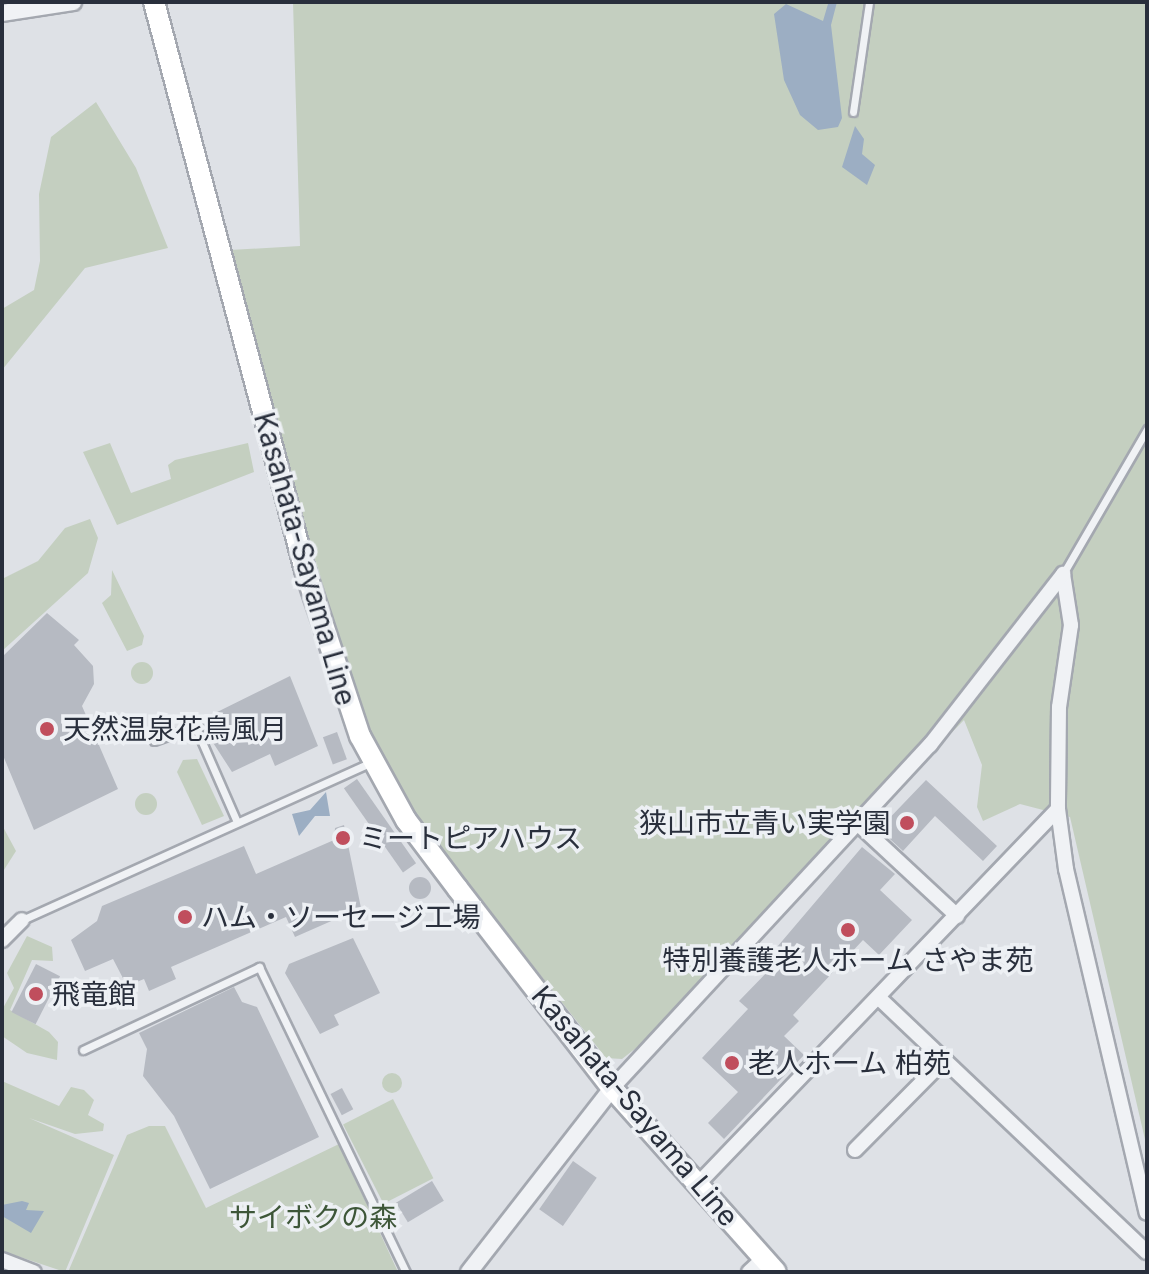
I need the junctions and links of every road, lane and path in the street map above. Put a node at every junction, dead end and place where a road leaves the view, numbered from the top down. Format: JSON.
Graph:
{"nodes":[{"id":1,"x":73,"y":2,"type":"edge"},
{"id":2,"x":154,"y":2,"type":"edge"},
{"id":3,"x":869,"y":2,"type":"edge"},
{"id":4,"x":2,"y":13,"type":"edge"},
{"id":5,"x":853,"y":112,"type":"dead end"},
{"id":6,"x":1147,"y":429,"type":"edge"},
{"id":7,"x":1063,"y":574,"type":"junction"},
{"id":8,"x":154,"y":741,"type":"dead end"},
{"id":9,"x":372,"y":762,"type":"junction"},
{"id":10,"x":1058,"y":809,"type":"junction"},
{"id":11,"x":237,"y":822,"type":"junction"},
{"id":12,"x":856,"y":822,"type":"junction"},
{"id":13,"x":957,"y":916,"type":"junction"},
{"id":14,"x":22,"y":920,"type":"joint"},
{"id":15,"x":2,"y":940,"type":"edge"},
{"id":16,"x":879,"y":998,"type":"junction"},
{"id":17,"x":83,"y":1050,"type":"dead end"},
{"id":18,"x":944,"y":1060,"type":"junction"},
{"id":19,"x":612,"y":1088,"type":"junction"},
{"id":20,"x":855,"y":1150,"type":"dead end"},
{"id":21,"x":697,"y":1185,"type":"junction"},
{"id":22,"x":1147,"y":1213,"type":"edge"},
{"id":23,"x":1147,"y":1252,"type":"edge"},
{"id":24,"x":2,"y":1260,"type":"edge"},
{"id":25,"x":763,"y":1268,"type":"edge"},
{"id":26,"x":34,"y":1272,"type":"edge"},
{"id":27,"x":406,"y":1272,"type":"edge"},
{"id":28,"x":469,"y":1272,"type":"edge"}],
"edges":[{"from":1,"to":4,"type":"street"},
{"from":2,"to":9,"type":"main road","name":"Kasahata-Sayama Line"},
{"from":3,"to":5,"type":"lane"},
{"from":6,"to":7,"type":"lane"},
{"from":7,"to":10,"type":"street"},
{"from":7,"to":12,"type":"street"},
{"from":8,"to":11,"type":"lane"},
{"from":9,"to":11,"type":"lane"},
{"from":9,"to":19,"type":"main road","name":"Kasahata-Sayama Line"},
{"from":10,"to":13,"type":"street"},
{"from":10,"to":22,"type":"street"},
{"from":11,"to":14,"type":"lane"},
{"from":12,"to":13,"type":"street"},
{"from":12,"to":19,"type":"street"},
{"from":13,"to":16,"type":"street"},
{"from":14,"to":15,"type":"street"},
{"from":16,"to":18,"type":"street"},
{"from":16,"to":21,"type":"street"},
{"from":17,"to":27,"type":"lane"},
{"from":18,"to":20,"type":"street"},
{"from":18,"to":23,"type":"street"},
{"from":19,"to":21,"type":"main road","name":"Kasahata-Sayama Line"},
{"from":19,"to":28,"type":"street"},
{"from":21,"to":25,"type":"main road","name":"Kasahata-Sayama Line"},
{"from":24,"to":26,"type":"street"}]}
